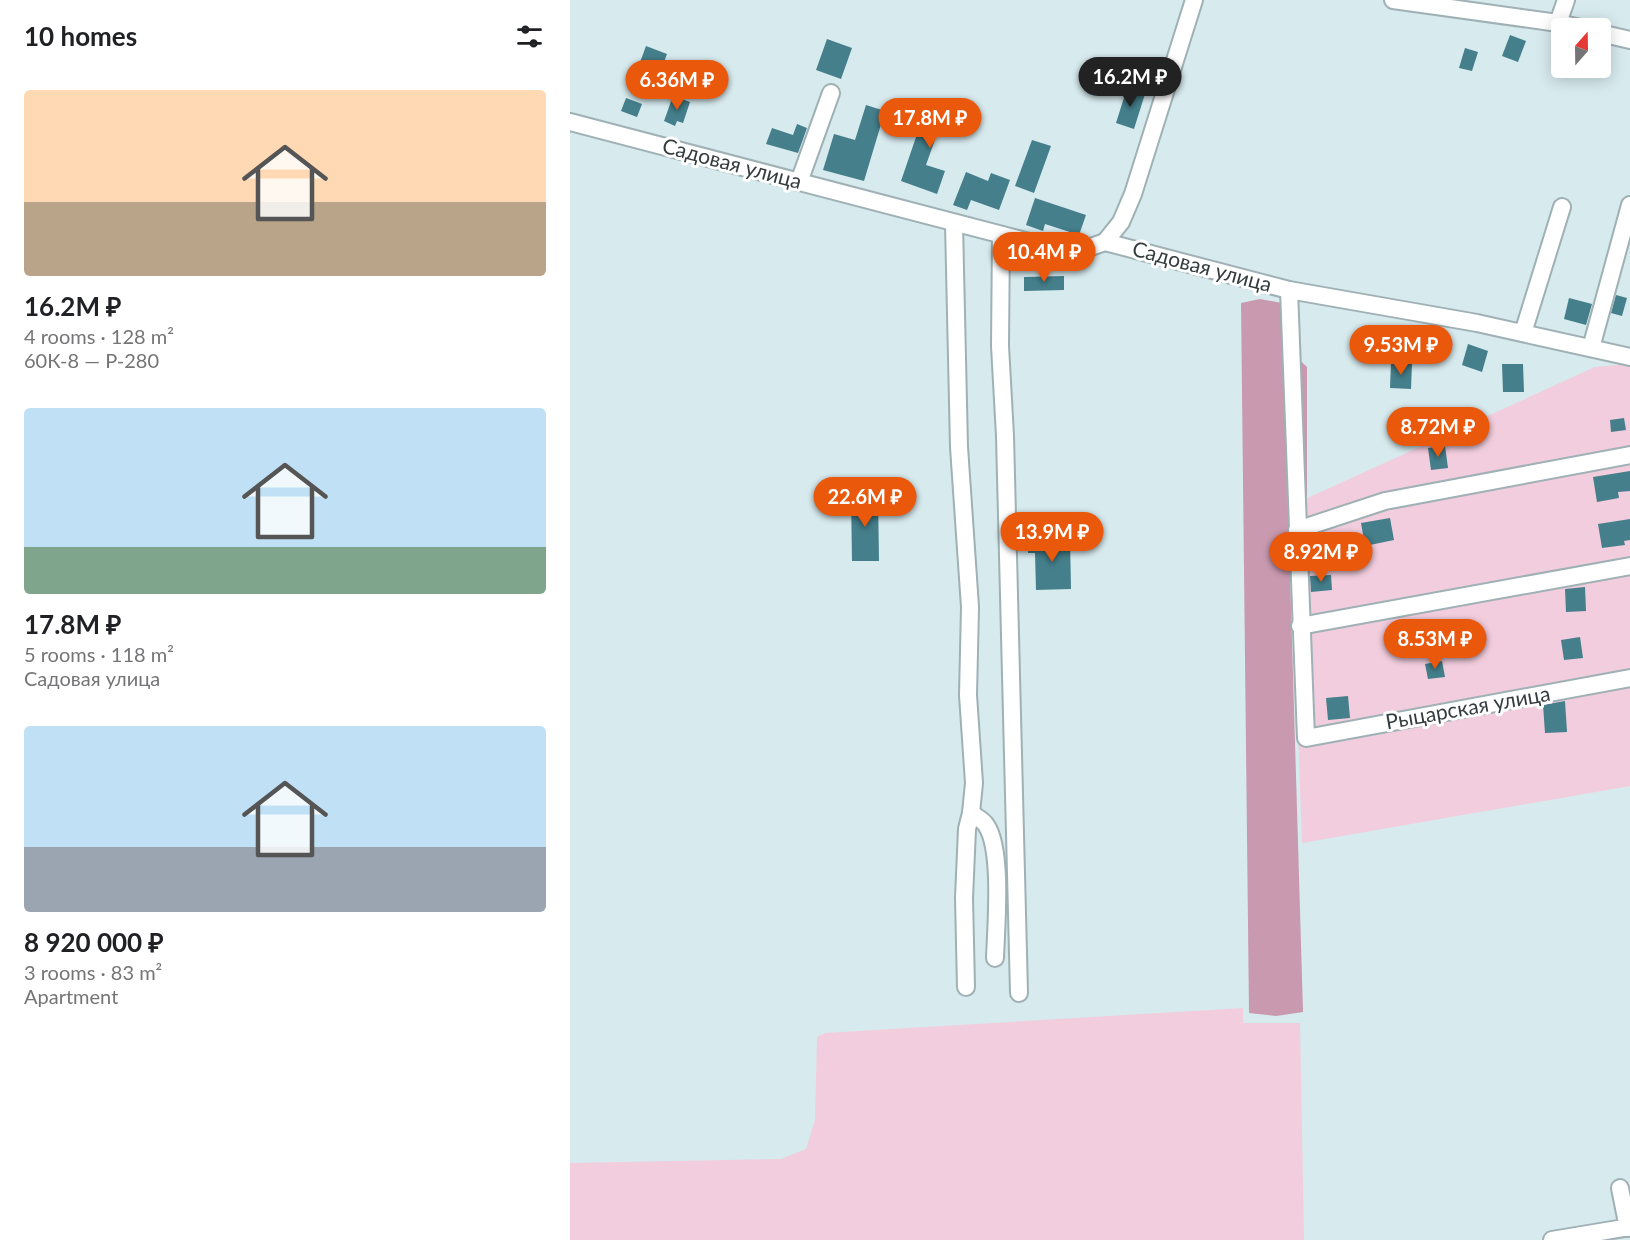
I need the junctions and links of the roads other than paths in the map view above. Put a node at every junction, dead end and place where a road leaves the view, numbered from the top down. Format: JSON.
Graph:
{"nodes":[{"id":1,"x":1194,"y":0,"type":"edge"},
{"id":2,"x":1393,"y":0,"type":"edge"},
{"id":3,"x":1566,"y":0,"type":"edge"},
{"id":4,"x":1560,"y":18,"type":"edge"},
{"id":5,"x":1551,"y":22,"type":"edge"},
{"id":6,"x":1611,"y":36,"type":"edge"},
{"id":7,"x":1630,"y":40,"type":"edge"},
{"id":8,"x":831,"y":93,"type":"dead end"},
{"id":9,"x":570,"y":122,"type":"edge"},
{"id":10,"x":800,"y":182,"type":"junction"},
{"id":11,"x":1630,"y":205,"type":"edge"},
{"id":12,"x":1562,"y":207,"type":"dead end"},
{"id":13,"x":954,"y":224,"type":"junction"},
{"id":14,"x":1001,"y":235,"type":"junction"},
{"id":15,"x":1105,"y":242,"type":"junction"},
{"id":16,"x":1289,"y":290,"type":"junction"},
{"id":17,"x":1523,"y":333,"type":"junction"},
{"id":18,"x":1590,"y":348,"type":"junction"},
{"id":19,"x":1630,"y":357,"type":"edge"},
{"id":20,"x":1630,"y":455,"type":"edge"},
{"id":21,"x":1297,"y":530,"type":"junction"},
{"id":22,"x":1630,"y":566,"type":"edge"},
{"id":23,"x":1300,"y":626,"type":"junction"},
{"id":24,"x":1630,"y":678,"type":"edge"},
{"id":25,"x":971,"y":813,"type":"junction"},
{"id":26,"x":995,"y":958,"type":"dead end"},
{"id":27,"x":966,"y":987,"type":"dead end"},
{"id":28,"x":1019,"y":993,"type":"dead end"},
{"id":29,"x":1620,"y":1188,"type":"dead end"},
{"id":30,"x":1629,"y":1227,"type":"edge"},
{"id":31,"x":1552,"y":1240,"type":"edge"}],
"edges":[{"from":1,"to":15,"type":"street"},
{"from":2,"to":5,"type":"street"},
{"from":3,"to":4,"type":"street"},
{"from":6,"to":7,"type":"street"},
{"from":8,"to":10,"type":"street"},
{"from":9,"to":10,"type":"street","name":"Садовая улица"},
{"from":10,"to":13,"type":"street","name":"Садовая улица"},
{"from":11,"to":18,"type":"street"},
{"from":12,"to":17,"type":"street"},
{"from":13,"to":14,"type":"street","name":"Садовая улица"},
{"from":13,"to":25,"type":"street"},
{"from":14,"to":15,"type":"street","name":"Садовая улица"},
{"from":14,"to":28,"type":"street"},
{"from":15,"to":16,"type":"street","name":"Садовая улица"},
{"from":16,"to":17,"type":"street","name":"Садовая улица"},
{"from":16,"to":21,"type":"street"},
{"from":17,"to":18,"type":"street","name":"Садовая улица"},
{"from":18,"to":19,"type":"street","name":"Садовая улица"},
{"from":20,"to":21,"type":"street"},
{"from":21,"to":23,"type":"street"},
{"from":22,"to":23,"type":"street"},
{"from":23,"to":24,"type":"street","name":"Рыцарская улица"},
{"from":25,"to":26,"type":"street"},
{"from":25,"to":27,"type":"street"},
{"from":29,"to":30,"type":"street"},
{"from":30,"to":31,"type":"street"}]}
